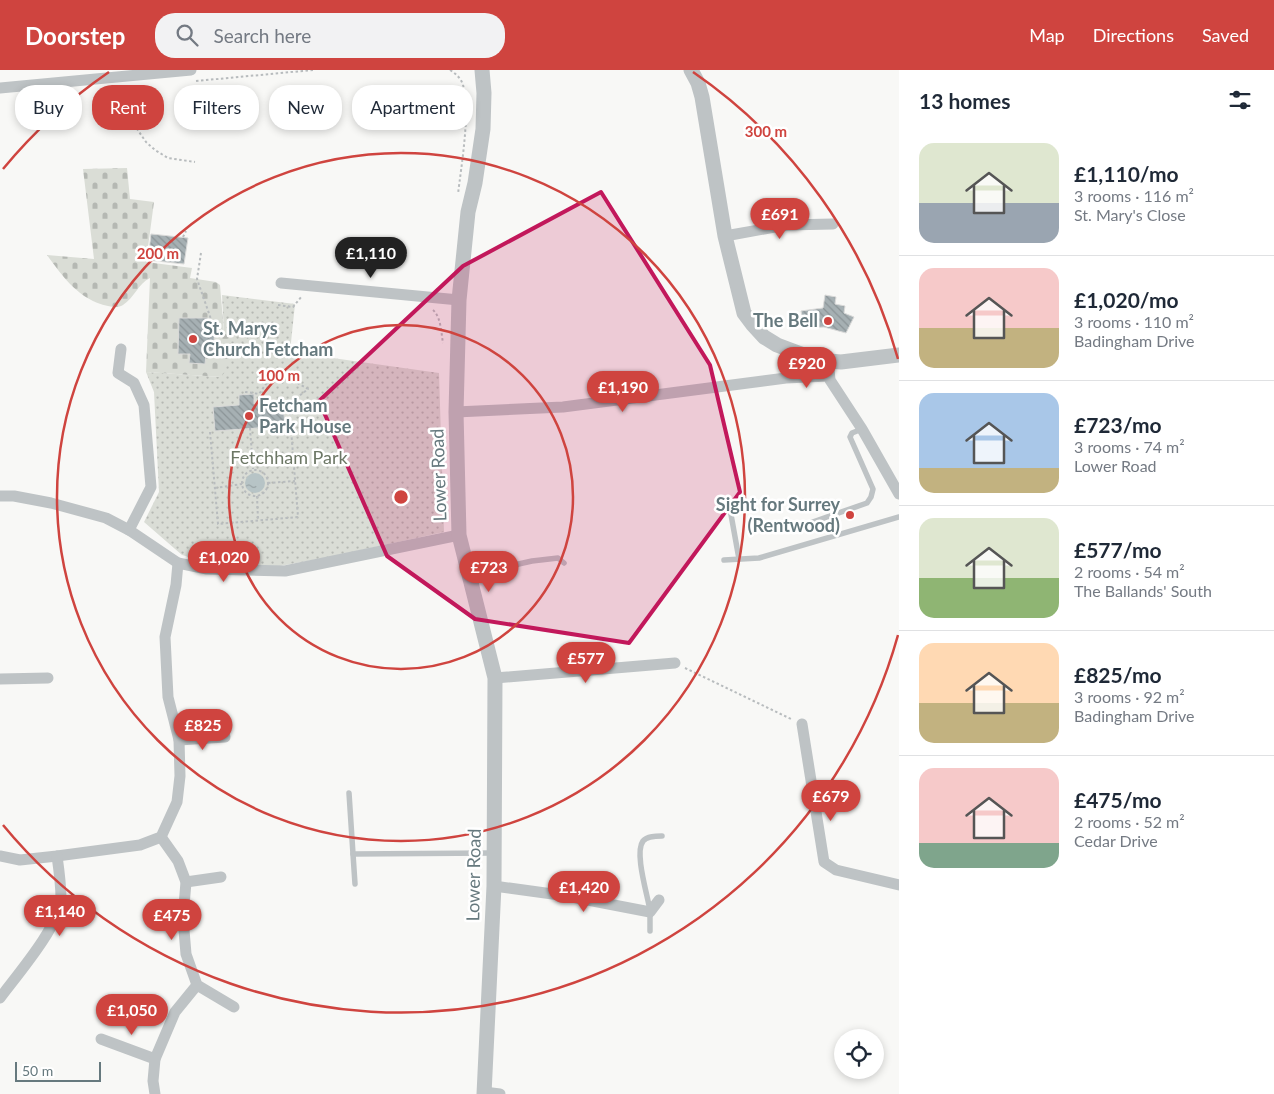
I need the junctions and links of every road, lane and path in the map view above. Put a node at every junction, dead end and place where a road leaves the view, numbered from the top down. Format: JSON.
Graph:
{"nodes":[{"id":1,"x":313,"y":70,"type":"edge"},
{"id":2,"x":450,"y":70,"type":"edge"},
{"id":3,"x":472,"y":70,"type":"edge"},
{"id":4,"x":482,"y":70,"type":"edge"},
{"id":5,"x":171,"y":71,"type":"edge"},
{"id":6,"x":693,"y":71,"type":"edge"},
{"id":7,"x":192,"y":76,"type":"edge"},
{"id":8,"x":91,"y":78,"type":"junction"},
{"id":9,"x":0,"y":84,"type":"edge"},
{"id":10,"x":484,"y":93,"type":"junction"},
{"id":11,"x":195,"y":162,"type":"dead end"},
{"id":12,"x":459,"y":182,"type":"dead end"},
{"id":13,"x":833,"y":224,"type":"dead end"},
{"id":14,"x":186,"y":231,"type":"dead end"},
{"id":15,"x":725,"y":236,"type":"junction"},
{"id":16,"x":183,"y":238,"type":"dead end"},
{"id":17,"x":201,"y":253,"type":"dead end"},
{"id":18,"x":281,"y":283,"type":"dead end"},
{"id":19,"x":307,"y":295,"type":"dead end"},
{"id":20,"x":458,"y":300,"type":"junction"},
{"id":21,"x":278,"y":305,"type":"dead end"},
{"id":22,"x":432,"y":309,"type":"dead end"},
{"id":23,"x":213,"y":325,"type":"dead end"},
{"id":24,"x":443,"y":343,"type":"dead end"},
{"id":25,"x":121,"y":349,"type":"dead end"},
{"id":26,"x":899,"y":355,"type":"edge"},
{"id":27,"x":829,"y":369,"type":"junction"},
{"id":28,"x":246,"y":394,"type":"dead end"},
{"id":29,"x":456,"y":412,"type":"junction"},
{"id":30,"x":250,"y":428,"type":"dead end"},
{"id":31,"x":862,"y":429,"type":"junction"},
{"id":32,"x":210,"y":432,"type":"dead end"},
{"id":33,"x":253,"y":470,"type":"junction"},
{"id":34,"x":295,"y":481,"type":"junction"},
{"id":35,"x":268,"y":483,"type":"junction"},
{"id":36,"x":242,"y":484,"type":"junction"},
{"id":37,"x":215,"y":488,"type":"junction"},
{"id":38,"x":899,"y":494,"type":"edge"},
{"id":39,"x":0,"y":496,"type":"edge"},
{"id":40,"x":257,"y":496,"type":"junction"},
{"id":41,"x":730,"y":509,"type":"dead end"},
{"id":42,"x":899,"y":517,"type":"edge"},
{"id":43,"x":258,"y":520,"type":"junction"},
{"id":44,"x":807,"y":524,"type":"dead end"},
{"id":45,"x":129,"y":530,"type":"junction"},
{"id":46,"x":459,"y":535,"type":"junction"},
{"id":47,"x":740,"y":559,"type":"junction"},
{"id":48,"x":724,"y":560,"type":"dead end"},
{"id":49,"x":178,"y":563,"type":"junction"},
{"id":50,"x":564,"y":563,"type":"dead end"},
{"id":51,"x":469,"y":575,"type":"junction"},
{"id":52,"x":675,"y":663,"type":"joint"},
{"id":53,"x":48,"y":678,"type":"dead end"},
{"id":54,"x":494,"y":678,"type":"junction"},
{"id":55,"x":0,"y":679,"type":"edge"},
{"id":56,"x":802,"y":724,"type":"joint"},
{"id":57,"x":225,"y":736,"type":"dead end"},
{"id":58,"x":179,"y":740,"type":"junction"},
{"id":59,"x":349,"y":793,"type":"dead end"},
{"id":60,"x":662,"y":836,"type":"dead end"},
{"id":61,"x":161,"y":837,"type":"junction"},
{"id":62,"x":494,"y":853,"type":"junction"},
{"id":63,"x":353,"y":854,"type":"junction"},
{"id":64,"x":0,"y":856,"type":"edge"},
{"id":65,"x":57,"y":856,"type":"junction"},
{"id":66,"x":221,"y":877,"type":"dead end"},
{"id":67,"x":186,"y":882,"type":"junction"},
{"id":68,"x":355,"y":884,"type":"dead end"},
{"id":69,"x":899,"y":885,"type":"edge"},
{"id":70,"x":494,"y":886,"type":"junction"},
{"id":71,"x":659,"y":900,"type":"dead end"},
{"id":72,"x":650,"y":912,"type":"junction"},
{"id":73,"x":650,"y":930,"type":"dead end"},
{"id":74,"x":197,"y":985,"type":"junction"},
{"id":75,"x":0,"y":998,"type":"edge"},
{"id":76,"x":234,"y":1006,"type":"dead end"},
{"id":77,"x":100,"y":1039,"type":"dead end"},
{"id":78,"x":155,"y":1059,"type":"junction"},
{"id":79,"x":484,"y":1093,"type":"edge"},
{"id":80,"x":155,"y":1094,"type":"edge"},
{"id":81,"x":500,"y":1094,"type":"edge"}],
"edges":[{"from":1,"to":7,"type":"path"},
{"from":2,"to":12,"type":"path"},
{"from":3,"to":10,"type":"street"},
{"from":4,"to":10,"type":"street","name":"Lower Road"},
{"from":5,"to":7,"type":"street"},
{"from":5,"to":8,"type":"street"},
{"from":6,"to":15,"type":"street"},
{"from":8,"to":9,"type":"street"},
{"from":8,"to":11,"type":"path"},
{"from":10,"to":20,"type":"street","name":"Lower Road"},
{"from":13,"to":15,"type":"street"},
{"from":14,"to":16,"type":"path"},
{"from":15,"to":27,"type":"street"},
{"from":17,"to":23,"type":"path"},
{"from":18,"to":20,"type":"street"},
{"from":19,"to":21,"type":"path"},
{"from":20,"to":29,"type":"street","name":"Lower Road"},
{"from":22,"to":24,"type":"path"},
{"from":25,"to":45,"type":"street"},
{"from":26,"to":27,"type":"street"},
{"from":27,"to":29,"type":"street"},
{"from":27,"to":31,"type":"street"},
{"from":28,"to":34,"type":"path"},
{"from":29,"to":46,"type":"street","name":"Lower Road"},
{"from":30,"to":33,"type":"path"},
{"from":31,"to":38,"type":"street"},
{"from":31,"to":44,"type":"lane"},
{"from":32,"to":37,"type":"path"},
{"from":33,"to":35,"type":"path"},
{"from":33,"to":36,"type":"path"},
{"from":34,"to":35,"type":"path"},
{"from":34,"to":43,"type":"path"},
{"from":35,"to":40,"type":"path"},
{"from":36,"to":37,"type":"path"},
{"from":36,"to":40,"type":"path"},
{"from":37,"to":43,"type":"path"},
{"from":39,"to":45,"type":"street"},
{"from":40,"to":43,"type":"path"},
{"from":41,"to":47,"type":"lane"},
{"from":42,"to":47,"type":"lane"},
{"from":45,"to":49,"type":"street"},
{"from":46,"to":49,"type":"street"},
{"from":46,"to":51,"type":"street","name":"Lower Road"},
{"from":47,"to":48,"type":"lane"},
{"from":49,"to":58,"type":"street"},
{"from":50,"to":51,"type":"lane"},
{"from":51,"to":54,"type":"street","name":"Lower Road"},
{"from":52,"to":54,"type":"street"},
{"from":52,"to":56,"type":"path"},
{"from":53,"to":55,"type":"street"},
{"from":54,"to":62,"type":"street","name":"Lower Road"},
{"from":56,"to":69,"type":"street"},
{"from":57,"to":58,"type":"street"},
{"from":58,"to":61,"type":"street"},
{"from":59,"to":63,"type":"lane"},
{"from":60,"to":72,"type":"lane"},
{"from":61,"to":65,"type":"street"},
{"from":61,"to":67,"type":"street"},
{"from":62,"to":63,"type":"lane"},
{"from":62,"to":70,"type":"street","name":"Lower Road"},
{"from":63,"to":68,"type":"lane"},
{"from":64,"to":65,"type":"street"},
{"from":65,"to":75,"type":"street"},
{"from":66,"to":67,"type":"street"},
{"from":67,"to":74,"type":"street"},
{"from":70,"to":72,"type":"street"},
{"from":70,"to":79,"type":"street","name":"Lower Road"},
{"from":71,"to":72,"type":"street"},
{"from":72,"to":73,"type":"lane"},
{"from":74,"to":76,"type":"street"},
{"from":74,"to":78,"type":"street"},
{"from":77,"to":78,"type":"street"},
{"from":78,"to":80,"type":"street"},
{"from":79,"to":81,"type":"street"}]}
